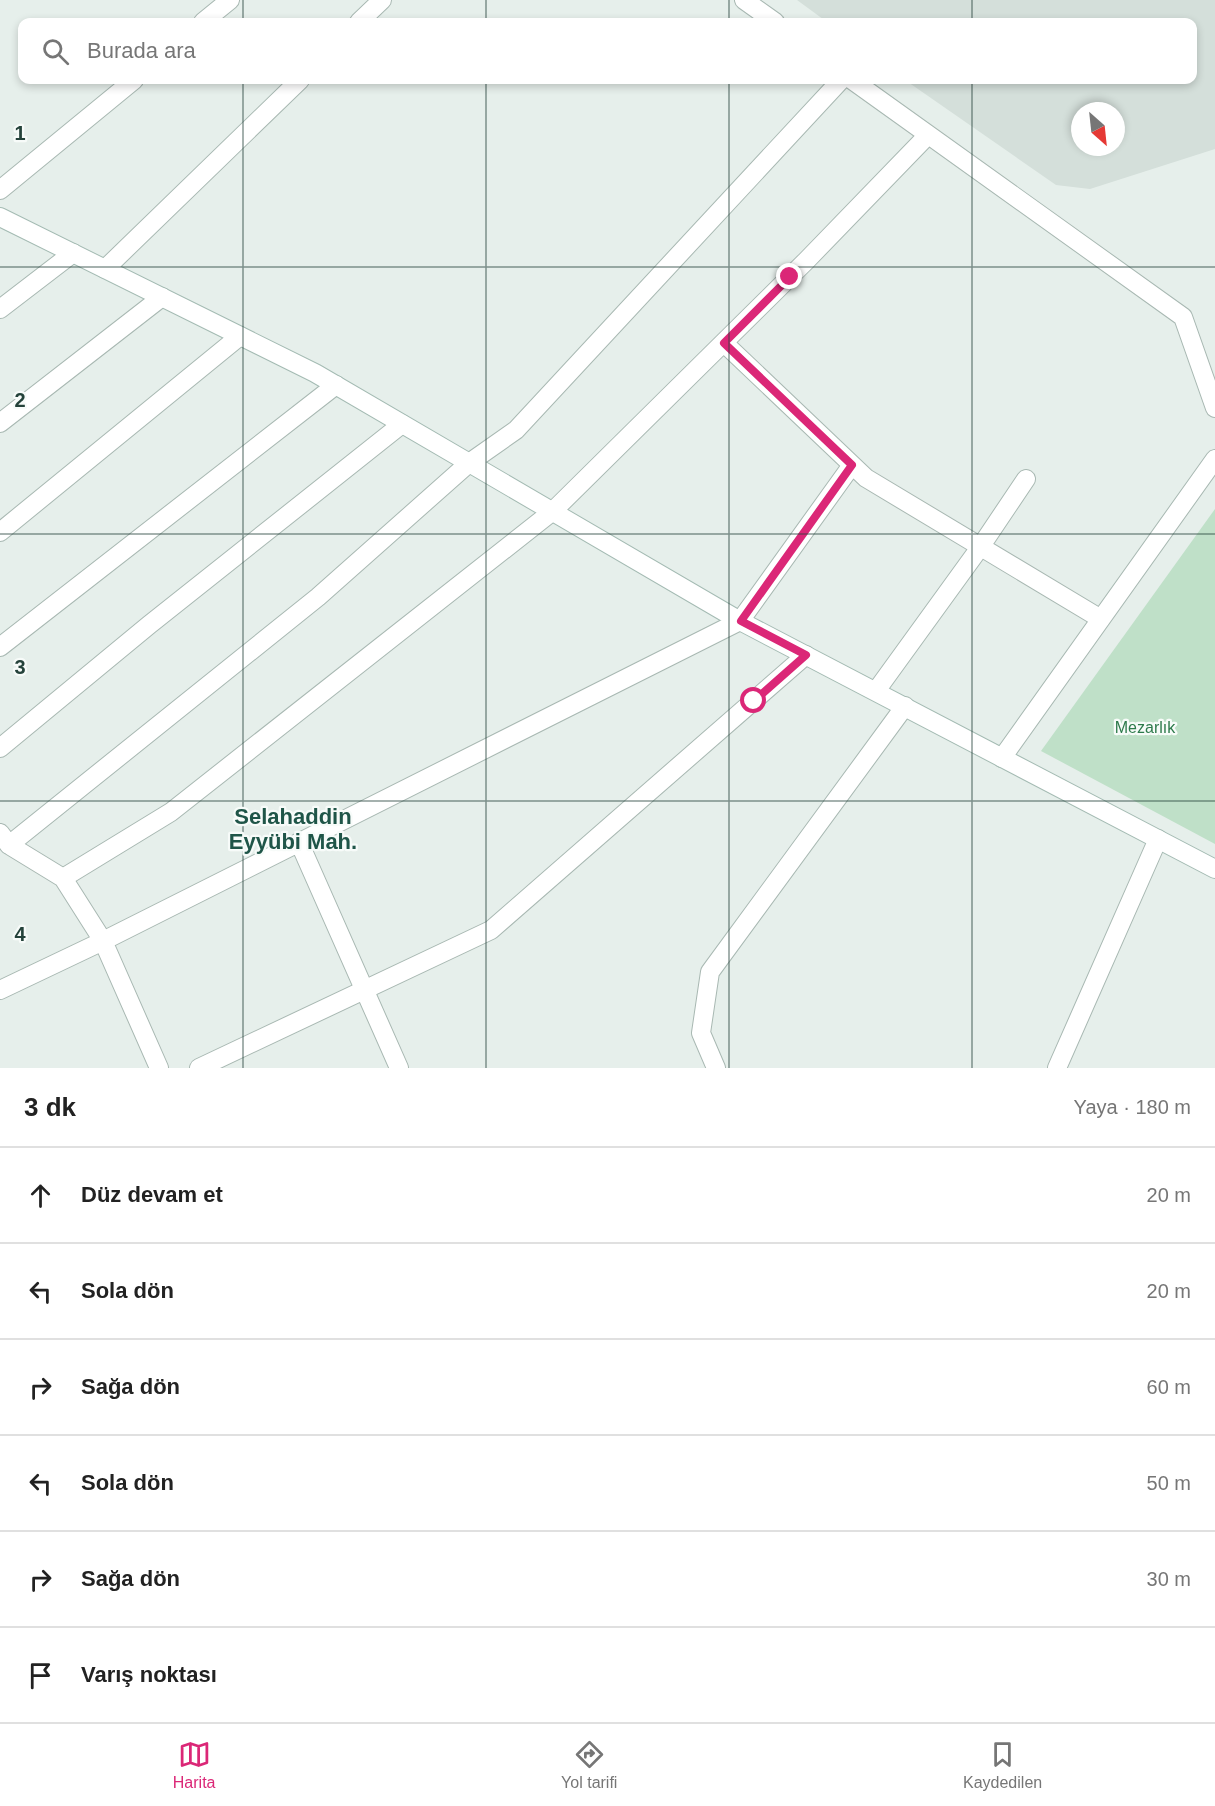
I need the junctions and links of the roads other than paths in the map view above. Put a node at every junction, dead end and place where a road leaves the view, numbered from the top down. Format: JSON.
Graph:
{"nodes":[{"id":1,"x":231,"y":0,"type":"edge"},
{"id":2,"x":382,"y":0,"type":"edge"},
{"id":3,"x":744,"y":0,"type":"edge"},
{"id":4,"x":208,"y":18,"type":"edge"},
{"id":5,"x":363,"y":18,"type":"edge"},
{"id":6,"x":769,"y":18,"type":"edge"},
{"id":7,"x":129,"y":84,"type":"edge"},
{"id":8,"x":296,"y":84,"type":"edge"},
{"id":9,"x":837,"y":84,"type":"edge"},
{"id":10,"x":858,"y":84,"type":"edge"},
{"id":11,"x":928,"y":135,"type":"junction"},
{"id":12,"x":0,"y":190,"type":"edge"},
{"id":13,"x":0,"y":217,"type":"edge"},
{"id":14,"x":72,"y":253,"type":"junction"},
{"id":15,"x":105,"y":269,"type":"junction"},
{"id":16,"x":162,"y":297,"type":"junction"},
{"id":17,"x":0,"y":309,"type":"edge"},
{"id":18,"x":240,"y":336,"type":"junction"},
{"id":19,"x":724,"y":343,"type":"junction"},
{"id":20,"x":336,"y":385,"type":"junction"},
{"id":21,"x":1215,"y":408,"type":"edge"},
{"id":22,"x":0,"y":423,"type":"edge"},
{"id":23,"x":402,"y":424,"type":"junction"},
{"id":24,"x":1215,"y":459,"type":"edge"},
{"id":25,"x":469,"y":463,"type":"junction"},
{"id":26,"x":852,"y":465,"type":"junction"},
{"id":27,"x":1026,"y":479,"type":"dead end"},
{"id":28,"x":553,"y":512,"type":"junction"},
{"id":29,"x":0,"y":532,"type":"edge"},
{"id":30,"x":981,"y":546,"type":"junction"},
{"id":31,"x":1101,"y":619,"type":"junction"},
{"id":32,"x":741,"y":621,"type":"junction"},
{"id":33,"x":0,"y":647,"type":"edge"},
{"id":34,"x":806,"y":655,"type":"junction"},
{"id":35,"x":876,"y":692,"type":"junction"},
{"id":36,"x":904,"y":706,"type":"junction"},
{"id":37,"x":0,"y":748,"type":"edge"},
{"id":38,"x":1002,"y":758,"type":"junction"},
{"id":39,"x":5,"y":839,"type":"edge"},
{"id":40,"x":1158,"y":839,"type":"junction"},
{"id":41,"x":299,"y":842,"type":"junction"},
{"id":42,"x":1215,"y":869,"type":"edge"},
{"id":43,"x":63,"y":878,"type":"junction"},
{"id":44,"x":103,"y":940,"type":"junction"},
{"id":45,"x":364,"y":988,"type":"junction"},
{"id":46,"x":0,"y":990,"type":"edge"},
{"id":47,"x":159,"y":1068,"type":"edge"},
{"id":48,"x":199,"y":1068,"type":"edge"},
{"id":49,"x":399,"y":1068,"type":"edge"},
{"id":50,"x":716,"y":1068,"type":"edge"},
{"id":51,"x":1057,"y":1068,"type":"edge"}],
"edges":[{"from":1,"to":4,"type":"street"},
{"from":2,"to":5,"type":"street"},
{"from":3,"to":6,"type":"street"},
{"from":7,"to":12,"type":"street"},
{"from":8,"to":15,"type":"street"},
{"from":9,"to":25,"type":"street"},
{"from":10,"to":11,"type":"street"},
{"from":11,"to":19,"type":"street"},
{"from":11,"to":21,"type":"street"},
{"from":13,"to":14,"type":"street"},
{"from":14,"to":15,"type":"street"},
{"from":14,"to":17,"type":"street"},
{"from":15,"to":16,"type":"street"},
{"from":16,"to":18,"type":"street"},
{"from":16,"to":22,"type":"street"},
{"from":18,"to":20,"type":"street"},
{"from":18,"to":29,"type":"street"},
{"from":19,"to":26,"type":"street"},
{"from":19,"to":28,"type":"street"},
{"from":20,"to":23,"type":"street"},
{"from":20,"to":33,"type":"street"},
{"from":23,"to":25,"type":"street"},
{"from":23,"to":37,"type":"street"},
{"from":24,"to":31,"type":"street"},
{"from":25,"to":28,"type":"street"},
{"from":25,"to":39,"type":"street"},
{"from":26,"to":30,"type":"street"},
{"from":26,"to":32,"type":"street"},
{"from":27,"to":30,"type":"street"},
{"from":28,"to":32,"type":"street"},
{"from":28,"to":43,"type":"street"},
{"from":30,"to":31,"type":"street"},
{"from":30,"to":35,"type":"street"},
{"from":31,"to":38,"type":"street"},
{"from":32,"to":34,"type":"street"},
{"from":32,"to":41,"type":"street"},
{"from":34,"to":35,"type":"street"},
{"from":34,"to":45,"type":"street"},
{"from":35,"to":36,"type":"street"},
{"from":36,"to":38,"type":"street"},
{"from":36,"to":50,"type":"street"},
{"from":38,"to":40,"type":"street"},
{"from":39,"to":43,"type":"street"},
{"from":40,"to":42,"type":"street"},
{"from":40,"to":51,"type":"street"},
{"from":41,"to":44,"type":"street"},
{"from":41,"to":45,"type":"street"},
{"from":43,"to":44,"type":"street"},
{"from":44,"to":46,"type":"street"},
{"from":44,"to":47,"type":"street"},
{"from":45,"to":48,"type":"street"},
{"from":45,"to":49,"type":"street"}]}
